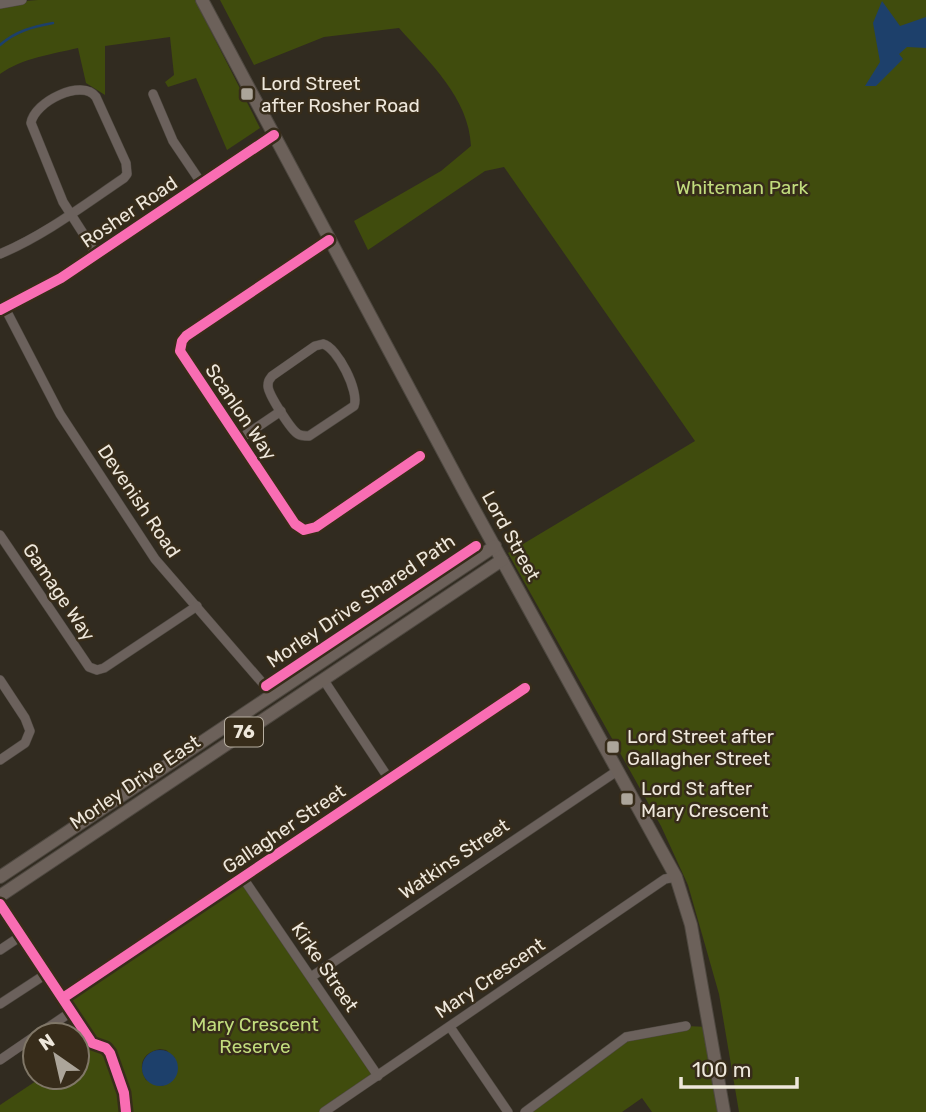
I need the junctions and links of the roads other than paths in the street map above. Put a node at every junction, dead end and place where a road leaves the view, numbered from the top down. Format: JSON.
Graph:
{"nodes":[{"id":1,"x":22,"y":0,"type":"edge"},
{"id":2,"x":202,"y":0,"type":"edge"},
{"id":3,"x":0,"y":4,"type":"edge"},
{"id":4,"x":153,"y":94,"type":"dead end"},
{"id":5,"x":274,"y":135,"type":"junction"},
{"id":6,"x":202,"y":184,"type":"junction"},
{"id":7,"x":70,"y":215,"type":"junction"},
{"id":8,"x":329,"y":240,"type":"junction"},
{"id":9,"x":0,"y":254,"type":"edge"},
{"id":10,"x":97,"y":255,"type":"junction"},
{"id":11,"x":3,"y":309,"type":"edge"},
{"id":12,"x":281,"y":411,"type":"junction"},
{"id":13,"x":238,"y":440,"type":"junction"},
{"id":14,"x":420,"y":456,"type":"dead end"},
{"id":15,"x":0,"y":535,"type":"edge"},
{"id":16,"x":495,"y":546,"type":"junction"},
{"id":17,"x":502,"y":561,"type":"junction"},
{"id":18,"x":197,"y":607,"type":"junction"},
{"id":19,"x":0,"y":680,"type":"edge"},
{"id":20,"x":323,"y":680,"type":"junction"},
{"id":21,"x":525,"y":688,"type":"dead end"},
{"id":22,"x":272,"y":694,"type":"junction"},
{"id":23,"x":0,"y":760,"type":"edge"},
{"id":24,"x":617,"y":771,"type":"junction"},
{"id":25,"x":389,"y":779,"type":"junction"},
{"id":26,"x":0,"y":877,"type":"edge"},
{"id":27,"x":676,"y":877,"type":"junction"},
{"id":28,"x":243,"y":878,"type":"junction"},
{"id":29,"x":0,"y":896,"type":"edge"},
{"id":30,"x":0,"y":904,"type":"edge"},
{"id":31,"x":21,"y":936,"type":"junction"},
{"id":32,"x":0,"y":950,"type":"edge"},
{"id":33,"x":46,"y":974,"type":"junction"},
{"id":34,"x":311,"y":977,"type":"junction"},
{"id":35,"x":62,"y":998,"type":"junction"},
{"id":36,"x":0,"y":1004,"type":"edge"},
{"id":37,"x":71,"y":1012,"type":"junction"},
{"id":38,"x":58,"y":1021,"type":"edge"},
{"id":39,"x":686,"y":1026,"type":"dead end"},
{"id":40,"x":450,"y":1027,"type":"junction"},
{"id":41,"x":92,"y":1043,"type":"dead end"},
{"id":42,"x":21,"y":1046,"type":"edge"},
{"id":43,"x":0,"y":1060,"type":"edge"},
{"id":44,"x":378,"y":1076,"type":"junction"},
{"id":45,"x":324,"y":1112,"type":"edge"},
{"id":46,"x":508,"y":1112,"type":"edge"},
{"id":47,"x":525,"y":1112,"type":"edge"},
{"id":48,"x":724,"y":1112,"type":"edge"}],
"edges":[{"from":1,"to":3,"type":"street"},
{"from":2,"to":5,"type":"main road","name":"Lord Street"},
{"from":4,"to":6,"type":"street"},
{"from":5,"to":6,"type":"street","name":"Rosher Road"},
{"from":5,"to":8,"type":"main road","name":"Lord Street"},
{"from":6,"to":10,"type":"street","name":"Rosher Road"},
{"from":7,"to":7,"type":"street"},
{"from":7,"to":9,"type":"street"},
{"from":7,"to":10,"type":"street"},
{"from":8,"to":13,"type":"street","name":"Scanlon Way"},
{"from":8,"to":16,"type":"main road","name":"Lord Street"},
{"from":10,"to":11,"type":"street","name":"Rosher Road"},
{"from":11,"to":18,"type":"street","name":"Devenish Road"},
{"from":12,"to":12,"type":"street"},
{"from":12,"to":13,"type":"street"},
{"from":13,"to":14,"type":"street","name":"Scanlon Way"},
{"from":15,"to":18,"type":"street","name":"Gamage Way"},
{"from":16,"to":17,"type":"main road","name":"Lord Street"},
{"from":16,"to":22,"type":"main road","name":"Morley Drive East","number":"76"},
{"from":17,"to":20,"type":"main road","name":"Morley Drive East","number":"76"},
{"from":17,"to":24,"type":"main road","name":"Lord Street"},
{"from":18,"to":22,"type":"street","name":"Devenish Road"},
{"from":19,"to":23,"type":"street"},
{"from":20,"to":25,"type":"street"},
{"from":20,"to":29,"type":"main road","name":"Morley Drive East","number":"76"},
{"from":21,"to":25,"type":"street","name":"Gallagher Street"},
{"from":22,"to":26,"type":"main road","name":"Morley Drive East","number":"76"},
{"from":24,"to":27,"type":"main road","name":"Lord Street"},
{"from":24,"to":34,"type":"street","name":"Watkins Street"},
{"from":25,"to":28,"type":"street","name":"Gallagher Street"},
{"from":27,"to":40,"type":"street","name":"Mary Crescent"},
{"from":27,"to":48,"type":"main road","name":"Lord Street"},
{"from":28,"to":34,"type":"street","name":"Kirke Street"},
{"from":28,"to":35,"type":"street","name":"Gallagher Street"},
{"from":30,"to":31,"type":"street"},
{"from":31,"to":32,"type":"street"},
{"from":31,"to":33,"type":"street"},
{"from":33,"to":35,"type":"street"},
{"from":33,"to":36,"type":"street"},
{"from":34,"to":44,"type":"street","name":"Kirke Street"},
{"from":35,"to":37,"type":"street"},
{"from":37,"to":38,"type":"street"},
{"from":37,"to":41,"type":"street"},
{"from":39,"to":47,"type":"street"},
{"from":40,"to":44,"type":"street","name":"Mary Crescent"},
{"from":40,"to":46,"type":"street"},
{"from":42,"to":43,"type":"street"},
{"from":44,"to":45,"type":"street","name":"Mary Crescent"}]}
